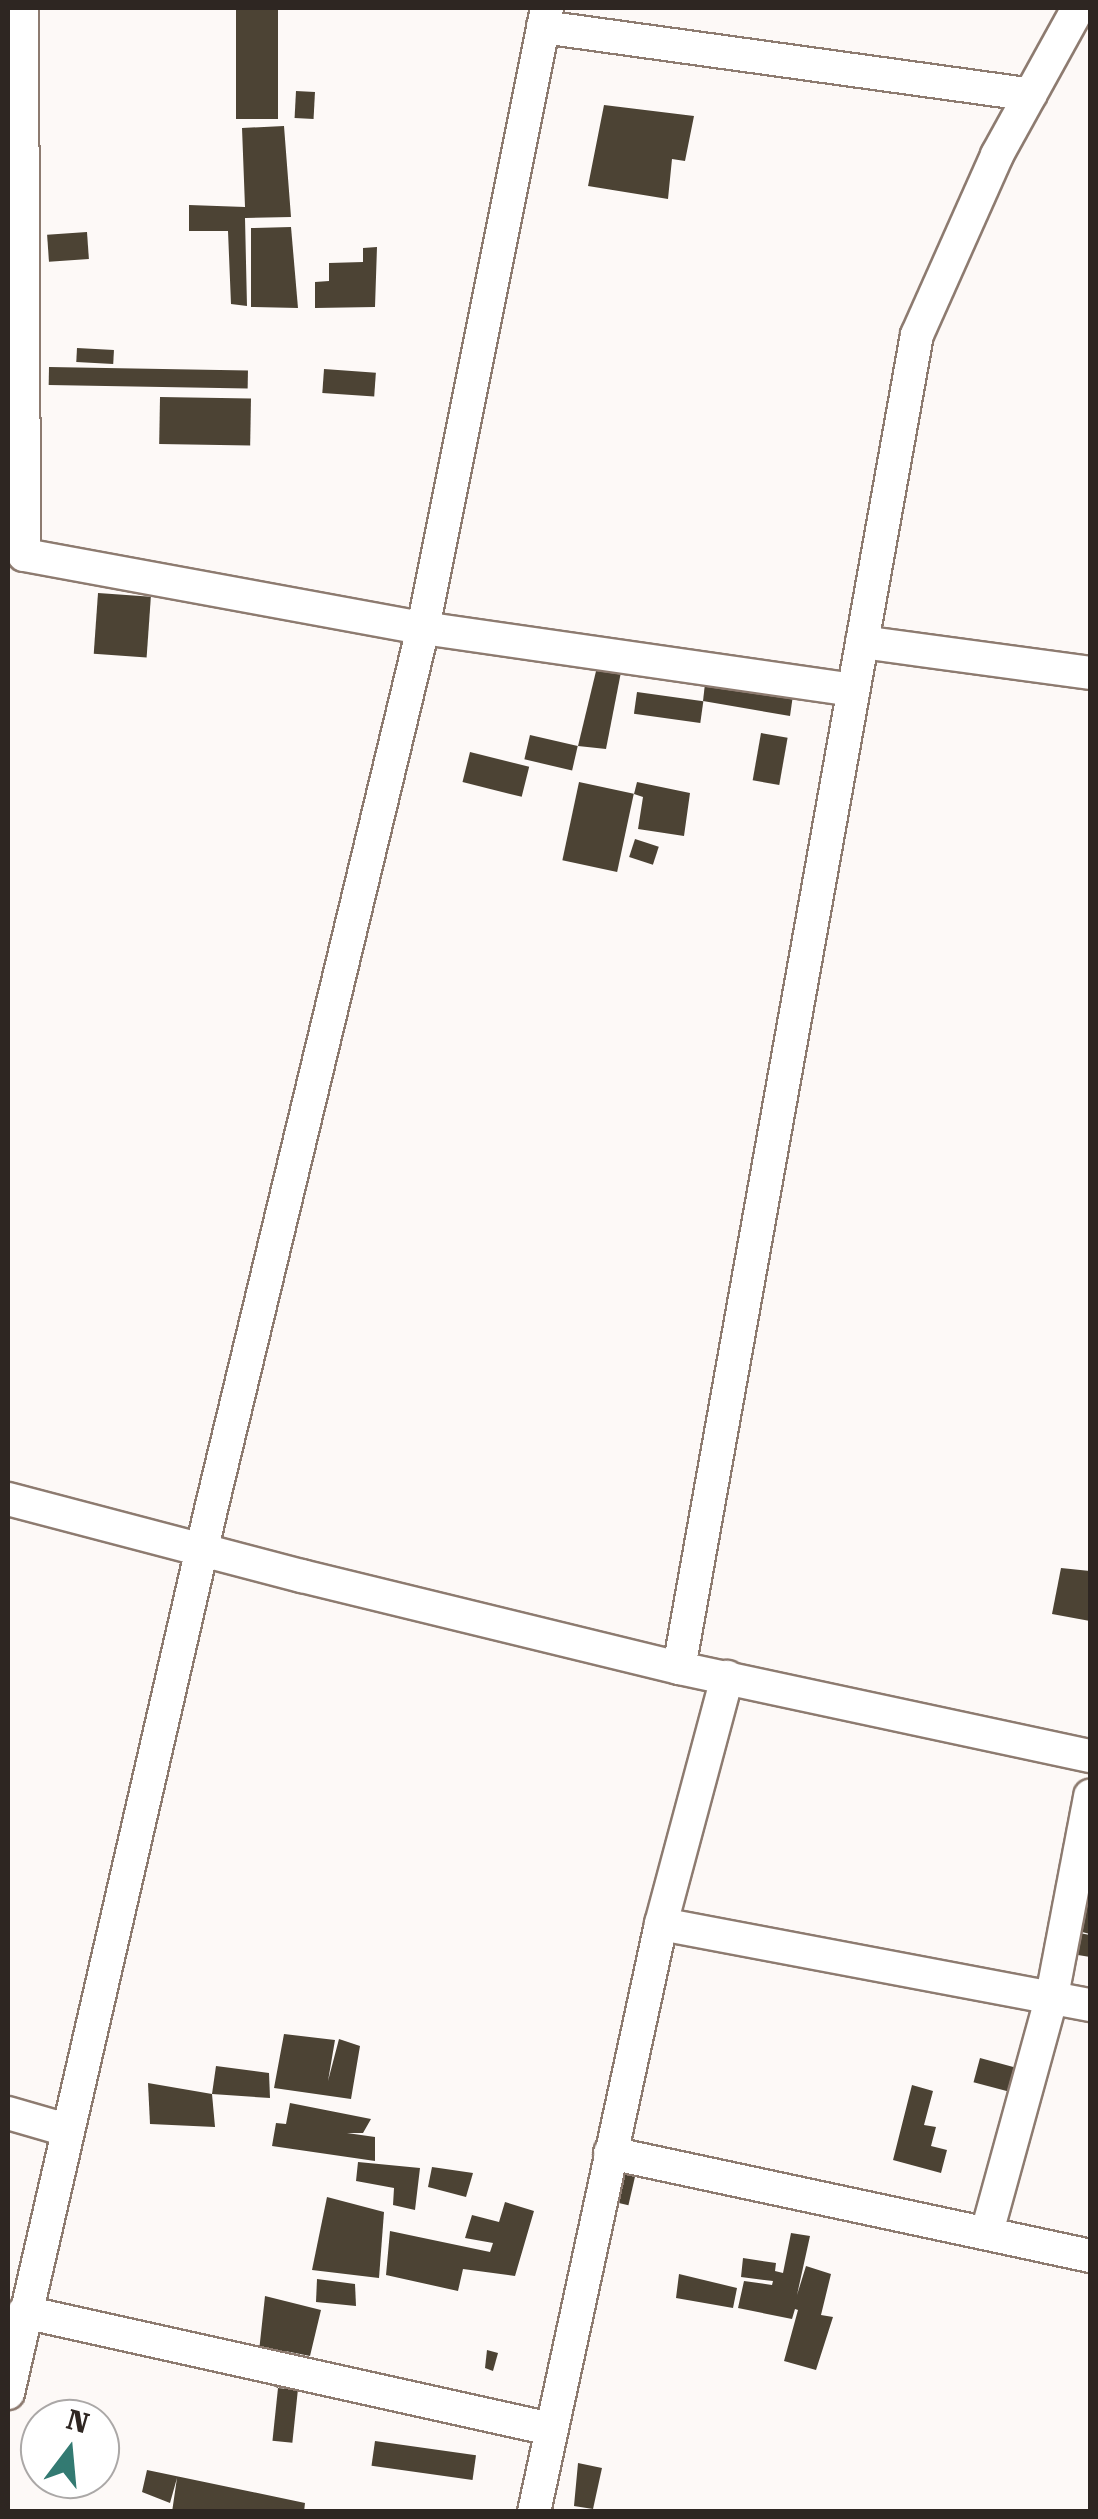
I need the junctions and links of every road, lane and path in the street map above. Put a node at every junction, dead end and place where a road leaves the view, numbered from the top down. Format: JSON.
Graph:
{"nodes":[{"id":1,"x":22,"y":8,"type":"edge"},
{"id":2,"x":1078,"y":8,"type":"edge"},
{"id":3,"x":545,"y":17,"type":"edge"},
{"id":4,"x":1030,"y":95,"type":"junction"},
{"id":5,"x":16,"y":554,"type":"edge"},
{"id":6,"x":424,"y":628,"type":"junction"},
{"id":7,"x":862,"y":642,"type":"junction"},
{"id":8,"x":1090,"y":673,"type":"edge"},
{"id":9,"x":854,"y":690,"type":"junction"},
{"id":10,"x":8,"y":1498,"type":"edge"},
{"id":11,"x":202,"y":1550,"type":"junction"},
{"id":12,"x":679,"y":1668,"type":"junction"},
{"id":13,"x":727,"y":1678,"type":"junction"},
{"id":14,"x":1090,"y":1756,"type":"edge"},
{"id":15,"x":1090,"y":1796,"type":"edge"},
{"id":16,"x":661,"y":1924,"type":"junction"},
{"id":17,"x":1052,"y":1996,"type":"junction"},
{"id":18,"x":1090,"y":2005,"type":"edge"},
{"id":19,"x":8,"y":2112,"type":"edge"},
{"id":20,"x":67,"y":2130,"type":"junction"},
{"id":21,"x":610,"y":2153,"type":"junction"},
{"id":22,"x":987,"y":2232,"type":"junction"},
{"id":23,"x":1090,"y":2256,"type":"edge"},
{"id":24,"x":24,"y":2312,"type":"junction"},
{"id":25,"x":8,"y":2393,"type":"edge"},
{"id":26,"x":551,"y":2429,"type":"junction"},
{"id":27,"x":534,"y":2512,"type":"edge"}],
"edges":[{"from":1,"to":5,"type":"street"},
{"from":2,"to":4,"type":"street"},
{"from":3,"to":4,"type":"street"},
{"from":3,"to":6,"type":"street"},
{"from":4,"to":7,"type":"street"},
{"from":5,"to":6,"type":"street"},
{"from":6,"to":9,"type":"street"},
{"from":6,"to":11,"type":"street"},
{"from":7,"to":8,"type":"street"},
{"from":7,"to":9,"type":"street"},
{"from":9,"to":12,"type":"street"},
{"from":10,"to":11,"type":"street"},
{"from":11,"to":12,"type":"street"},
{"from":11,"to":20,"type":"street"},
{"from":12,"to":13,"type":"street"},
{"from":13,"to":14,"type":"street"},
{"from":13,"to":16,"type":"street"},
{"from":15,"to":17,"type":"street"},
{"from":16,"to":17,"type":"street"},
{"from":16,"to":21,"type":"street"},
{"from":17,"to":18,"type":"street"},
{"from":17,"to":22,"type":"street"},
{"from":19,"to":20,"type":"street"},
{"from":20,"to":24,"type":"street"},
{"from":21,"to":22,"type":"street"},
{"from":21,"to":26,"type":"street"},
{"from":22,"to":23,"type":"street"},
{"from":24,"to":25,"type":"street"},
{"from":24,"to":26,"type":"street"},
{"from":26,"to":27,"type":"street"}]}
